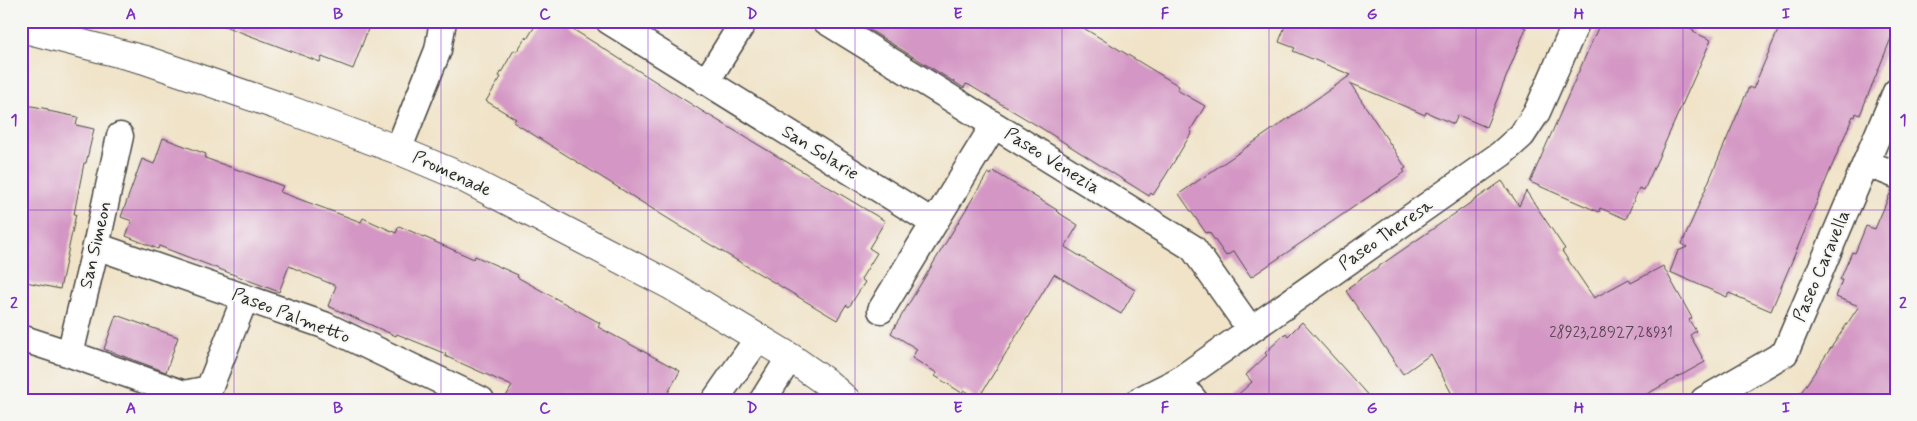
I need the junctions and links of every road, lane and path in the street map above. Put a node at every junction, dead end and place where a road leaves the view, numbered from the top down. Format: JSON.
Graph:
{"nodes":[{"id":1,"x":443,"y":21,"type":"edge"},
{"id":2,"x":609,"y":21,"type":"edge"},
{"id":3,"x":744,"y":21,"type":"edge"},
{"id":4,"x":826,"y":21,"type":"edge"},
{"id":5,"x":1577,"y":21,"type":"edge"},
{"id":6,"x":21,"y":28,"type":"edge"},
{"id":7,"x":706,"y":82,"type":"junction"},
{"id":8,"x":1896,"y":92,"type":"edge"},
{"id":9,"x":994,"y":125,"type":"junction"},
{"id":10,"x":120,"y":136,"type":"dead end"},
{"id":11,"x":398,"y":150,"type":"junction"},
{"id":12,"x":1866,"y":162,"type":"junction"},
{"id":13,"x":1896,"y":175,"type":"edge"},
{"id":14,"x":934,"y":223,"type":"junction"},
{"id":15,"x":96,"y":246,"type":"junction"},
{"id":16,"x":245,"y":298,"type":"junction"},
{"id":17,"x":881,"y":310,"type":"dead end"},
{"id":18,"x":1250,"y":329,"type":"junction"},
{"id":19,"x":759,"y":337,"type":"junction"},
{"id":20,"x":21,"y":338,"type":"edge"},
{"id":21,"x":70,"y":354,"type":"junction"},
{"id":22,"x":790,"y":357,"type":"junction"},
{"id":23,"x":1186,"y":391,"type":"edge"},
{"id":24,"x":480,"y":400,"type":"edge"},
{"id":25,"x":715,"y":400,"type":"edge"},
{"id":26,"x":764,"y":400,"type":"edge"},
{"id":27,"x":846,"y":400,"type":"edge"},
{"id":28,"x":1140,"y":400,"type":"edge"},
{"id":29,"x":1704,"y":400,"type":"edge"}],
"edges":[{"from":1,"to":11,"type":"street"},
{"from":2,"to":7,"type":"street","name":"San Solarie"},
{"from":3,"to":7,"type":"street"},
{"from":4,"to":9,"type":"street","name":"Paseo Venezia"},
{"from":5,"to":18,"type":"street","name":"Paseo Theresa"},
{"from":6,"to":11,"type":"street","name":"Promenade"},
{"from":7,"to":14,"type":"street","name":"San Solarie"},
{"from":8,"to":12,"type":"street","name":"Paseo Caravella"},
{"from":9,"to":14,"type":"street"},
{"from":9,"to":18,"type":"street","name":"Paseo Venezia"},
{"from":10,"to":15,"type":"street","name":"San Simeon"},
{"from":11,"to":19,"type":"street","name":"Promenade"},
{"from":12,"to":13,"type":"street"},
{"from":12,"to":29,"type":"street","name":"Paseo Caravella"},
{"from":14,"to":17,"type":"street"},
{"from":15,"to":16,"type":"street","name":"Paseo Palmetto"},
{"from":15,"to":21,"type":"street","name":"San Simeon"},
{"from":16,"to":21,"type":"street"},
{"from":16,"to":24,"type":"street","name":"Paseo Palmetto"},
{"from":18,"to":23,"type":"street","name":"Paseo Theresa"},
{"from":19,"to":22,"type":"street","name":"Promenade"},
{"from":19,"to":25,"type":"street"},
{"from":20,"to":21,"type":"street"},
{"from":22,"to":26,"type":"street"},
{"from":22,"to":27,"type":"street","name":"Promenade"},
{"from":23,"to":28,"type":"street","name":"Paseo Theresa"}]}
